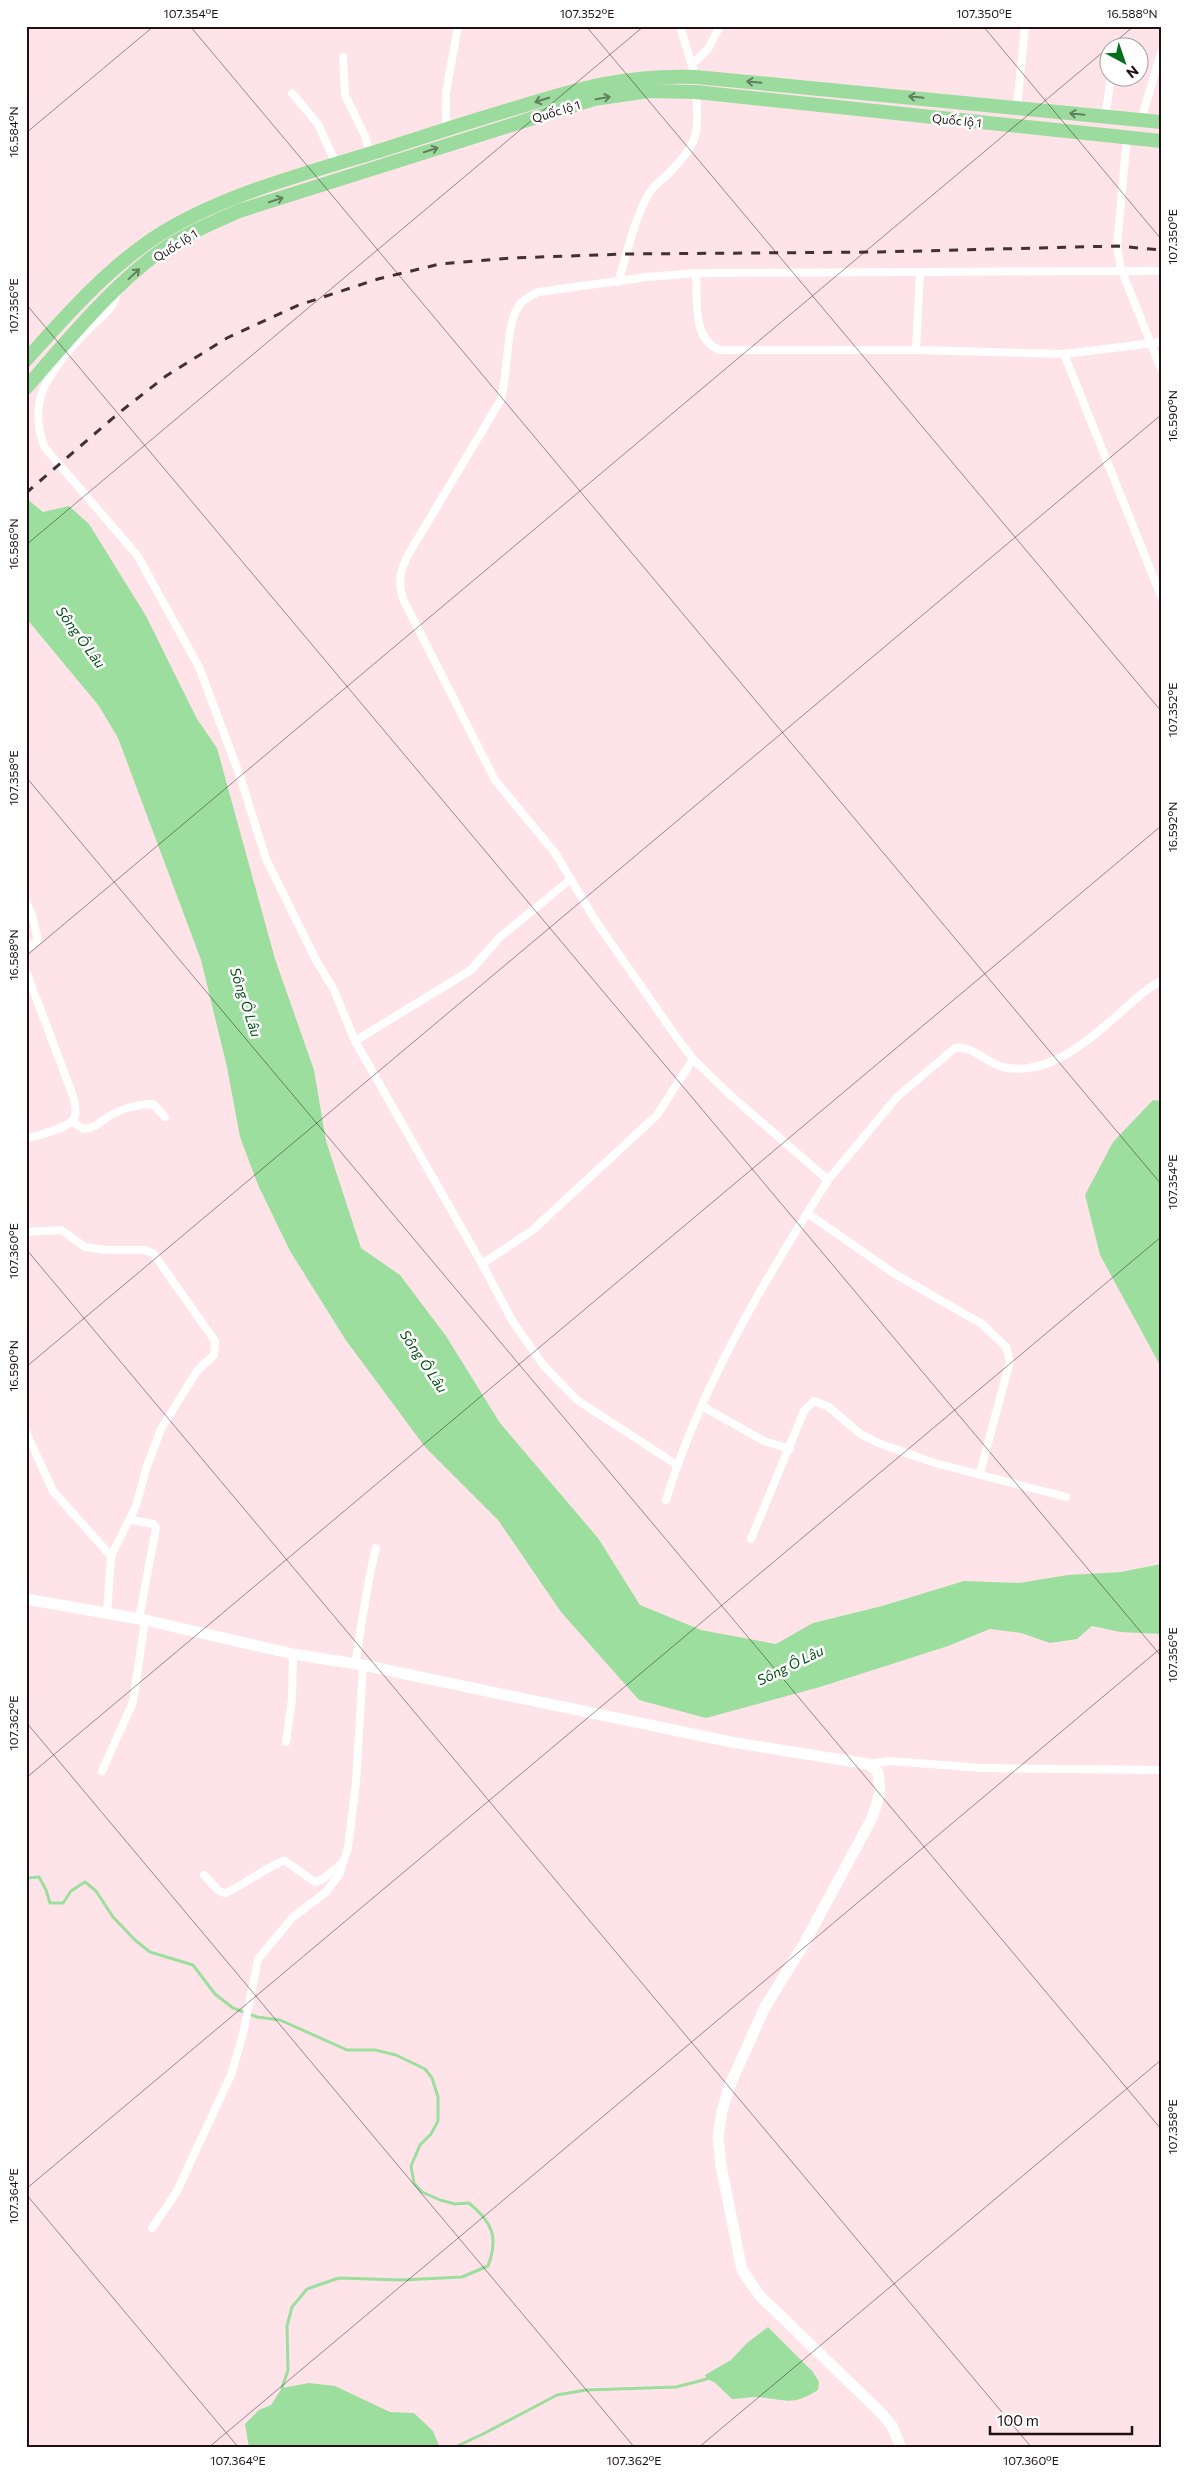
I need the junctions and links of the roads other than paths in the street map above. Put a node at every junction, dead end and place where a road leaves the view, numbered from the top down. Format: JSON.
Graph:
{"nodes":[{"id":1,"x":458,"y":26,"type":"edge"},
{"id":2,"x":680,"y":26,"type":"edge"},
{"id":3,"x":720,"y":26,"type":"edge"},
{"id":4,"x":1025,"y":26,"type":"edge"},
{"id":5,"x":1161,"y":54,"type":"edge"},
{"id":6,"x":343,"y":57,"type":"dead end"},
{"id":7,"x":694,"y":71,"type":"junction"},
{"id":8,"x":1109,"y":88,"type":"edge"},
{"id":9,"x":696,"y":92,"type":"junction"},
{"id":10,"x":292,"y":93,"type":"dead end"},
{"id":11,"x":1017,"y":107,"type":"junction"},
{"id":12,"x":1105,"y":117,"type":"junction"},
{"id":13,"x":1140,"y":120,"type":"junction"},
{"id":14,"x":1161,"y":122,"type":"edge"},
{"id":15,"x":446,"y":129,"type":"junction"},
{"id":16,"x":1127,"y":137,"type":"junction"},
{"id":17,"x":1161,"y":141,"type":"edge"},
{"id":18,"x":370,"y":154,"type":"junction"},
{"id":19,"x":336,"y":164,"type":"junction"},
{"id":20,"x":1121,"y":269,"type":"junction"},
{"id":21,"x":1161,"y":271,"type":"edge"},
{"id":22,"x":920,"y":272,"type":"junction"},
{"id":23,"x":696,"y":273,"type":"junction"},
{"id":24,"x":618,"y":282,"type":"junction"},
{"id":25,"x":116,"y":290,"type":"junction"},
{"id":26,"x":1151,"y":342,"type":"junction"},
{"id":27,"x":1161,"y":342,"type":"edge"},
{"id":28,"x":916,"y":350,"type":"junction"},
{"id":29,"x":1064,"y":354,"type":"junction"},
{"id":30,"x":26,"y":360,"type":"edge"},
{"id":31,"x":1161,"y":369,"type":"edge"},
{"id":32,"x":27,"y":387,"type":"edge"},
{"id":33,"x":1161,"y":596,"type":"edge"},
{"id":34,"x":571,"y":879,"type":"junction"},
{"id":35,"x":26,"y":900,"type":"edge"},
{"id":36,"x":26,"y":949,"type":"edge"},
{"id":37,"x":26,"y":971,"type":"edge"},
{"id":38,"x":1161,"y":981,"type":"edge"},
{"id":39,"x":356,"y":1040,"type":"junction"},
{"id":40,"x":693,"y":1059,"type":"junction"},
{"id":41,"x":165,"y":1116,"type":"dead end"},
{"id":42,"x":72,"y":1122,"type":"junction"},
{"id":43,"x":26,"y":1139,"type":"edge"},
{"id":44,"x":828,"y":1180,"type":"junction"},
{"id":45,"x":807,"y":1213,"type":"junction"},
{"id":46,"x":26,"y":1232,"type":"edge"},
{"id":47,"x":482,"y":1264,"type":"junction"},
{"id":48,"x":702,"y":1406,"type":"junction"},
{"id":49,"x":26,"y":1432,"type":"edge"},
{"id":50,"x":790,"y":1449,"type":"junction"},
{"id":51,"x":677,"y":1464,"type":"junction"},
{"id":52,"x":980,"y":1473,"type":"junction"},
{"id":53,"x":1066,"y":1497,"type":"dead end"},
{"id":54,"x":666,"y":1500,"type":"dead end"},
{"id":55,"x":131,"y":1520,"type":"junction"},
{"id":56,"x":750,"y":1539,"type":"dead end"},
{"id":57,"x":376,"y":1548,"type":"dead end"},
{"id":58,"x":111,"y":1556,"type":"junction"},
{"id":59,"x":26,"y":1599,"type":"edge"},
{"id":60,"x":107,"y":1613,"type":"junction"},
{"id":61,"x":142,"y":1619,"type":"junction"},
{"id":62,"x":293,"y":1654,"type":"junction"},
{"id":63,"x":359,"y":1665,"type":"junction"},
{"id":64,"x":286,"y":1742,"type":"dead end"},
{"id":65,"x":868,"y":1764,"type":"junction"},
{"id":66,"x":1161,"y":1770,"type":"edge"},
{"id":67,"x":102,"y":1771,"type":"dead end"},
{"id":68,"x":344,"y":1862,"type":"junction"},
{"id":69,"x":204,"y":1875,"type":"dead end"},
{"id":70,"x":152,"y":2228,"type":"dead end"},
{"id":71,"x":901,"y":2448,"type":"edge"}],
"edges":[{"from":1,"to":15,"type":"street"},
{"from":2,"to":7,"type":"street"},
{"from":3,"to":7,"type":"street"},
{"from":4,"to":11,"type":"street"},
{"from":5,"to":13,"type":"street"},
{"from":6,"to":18,"type":"street"},
{"from":7,"to":9,"type":"street"},
{"from":11,"to":7,"type":"highway","name":"Quốc lộ 1","one_way":true},
{"from":7,"to":15,"type":"highway","name":"Quốc lộ 1","one_way":true},
{"from":8,"to":12,"type":"street"},
{"from":9,"to":16,"type":"highway","name":"Quốc lộ 1"},
{"from":9,"to":24,"type":"street"},
{"from":25,"to":9,"type":"highway","name":"Quốc lộ 1","one_way":true},
{"from":10,"to":19,"type":"street"},
{"from":12,"to":11,"type":"highway","name":"Quốc lộ 1","one_way":true},
{"from":12,"to":13,"type":"highway","name":"Quốc lộ 1"},
{"from":13,"to":14,"type":"highway","name":"Quốc lộ 1"},
{"from":15,"to":18,"type":"highway","name":"Quốc lộ 1"},
{"from":16,"to":17,"type":"highway","name":"Quốc lộ 1"},
{"from":16,"to":20,"type":"street"},
{"from":18,"to":19,"type":"highway","name":"Quốc lộ 1"},
{"from":19,"to":30,"type":"highway","name":"Quốc lộ 1"},
{"from":20,"to":21,"type":"street"},
{"from":20,"to":22,"type":"street"},
{"from":20,"to":26,"type":"street"},
{"from":22,"to":23,"type":"street"},
{"from":22,"to":28,"type":"street"},
{"from":23,"to":24,"type":"street"},
{"from":23,"to":28,"type":"street"},
{"from":24,"to":34,"type":"street"},
{"from":25,"to":32,"type":"highway","name":"Quốc lộ 1"},
{"from":25,"to":39,"type":"street"},
{"from":26,"to":27,"type":"street"},
{"from":26,"to":29,"type":"street"},
{"from":26,"to":31,"type":"street"},
{"from":28,"to":29,"type":"street"},
{"from":29,"to":33,"type":"street"},
{"from":34,"to":39,"type":"street"},
{"from":34,"to":40,"type":"street"},
{"from":35,"to":36,"type":"street"},
{"from":37,"to":42,"type":"street"},
{"from":38,"to":44,"type":"street"},
{"from":39,"to":47,"type":"street"},
{"from":40,"to":44,"type":"street"},
{"from":40,"to":47,"type":"street"},
{"from":41,"to":42,"type":"street"},
{"from":42,"to":43,"type":"street"},
{"from":44,"to":45,"type":"street"},
{"from":45,"to":48,"type":"street"},
{"from":45,"to":52,"type":"street"},
{"from":46,"to":55,"type":"street"},
{"from":47,"to":51,"type":"street"},
{"from":48,"to":50,"type":"street"},
{"from":48,"to":51,"type":"street"},
{"from":49,"to":58,"type":"street"},
{"from":50,"to":52,"type":"street"},
{"from":50,"to":56,"type":"street"},
{"from":51,"to":54,"type":"street"},
{"from":52,"to":53,"type":"street"},
{"from":55,"to":58,"type":"street"},
{"from":55,"to":61,"type":"street"},
{"from":57,"to":63,"type":"street"},
{"from":58,"to":60,"type":"street"},
{"from":59,"to":60,"type":"main road"},
{"from":60,"to":61,"type":"main road"},
{"from":61,"to":62,"type":"main road"},
{"from":61,"to":67,"type":"street"},
{"from":62,"to":63,"type":"main road"},
{"from":62,"to":64,"type":"street"},
{"from":63,"to":65,"type":"main road"},
{"from":63,"to":68,"type":"street"},
{"from":65,"to":66,"type":"street"},
{"from":65,"to":71,"type":"main road"},
{"from":68,"to":69,"type":"street"},
{"from":68,"to":70,"type":"street"}]}
